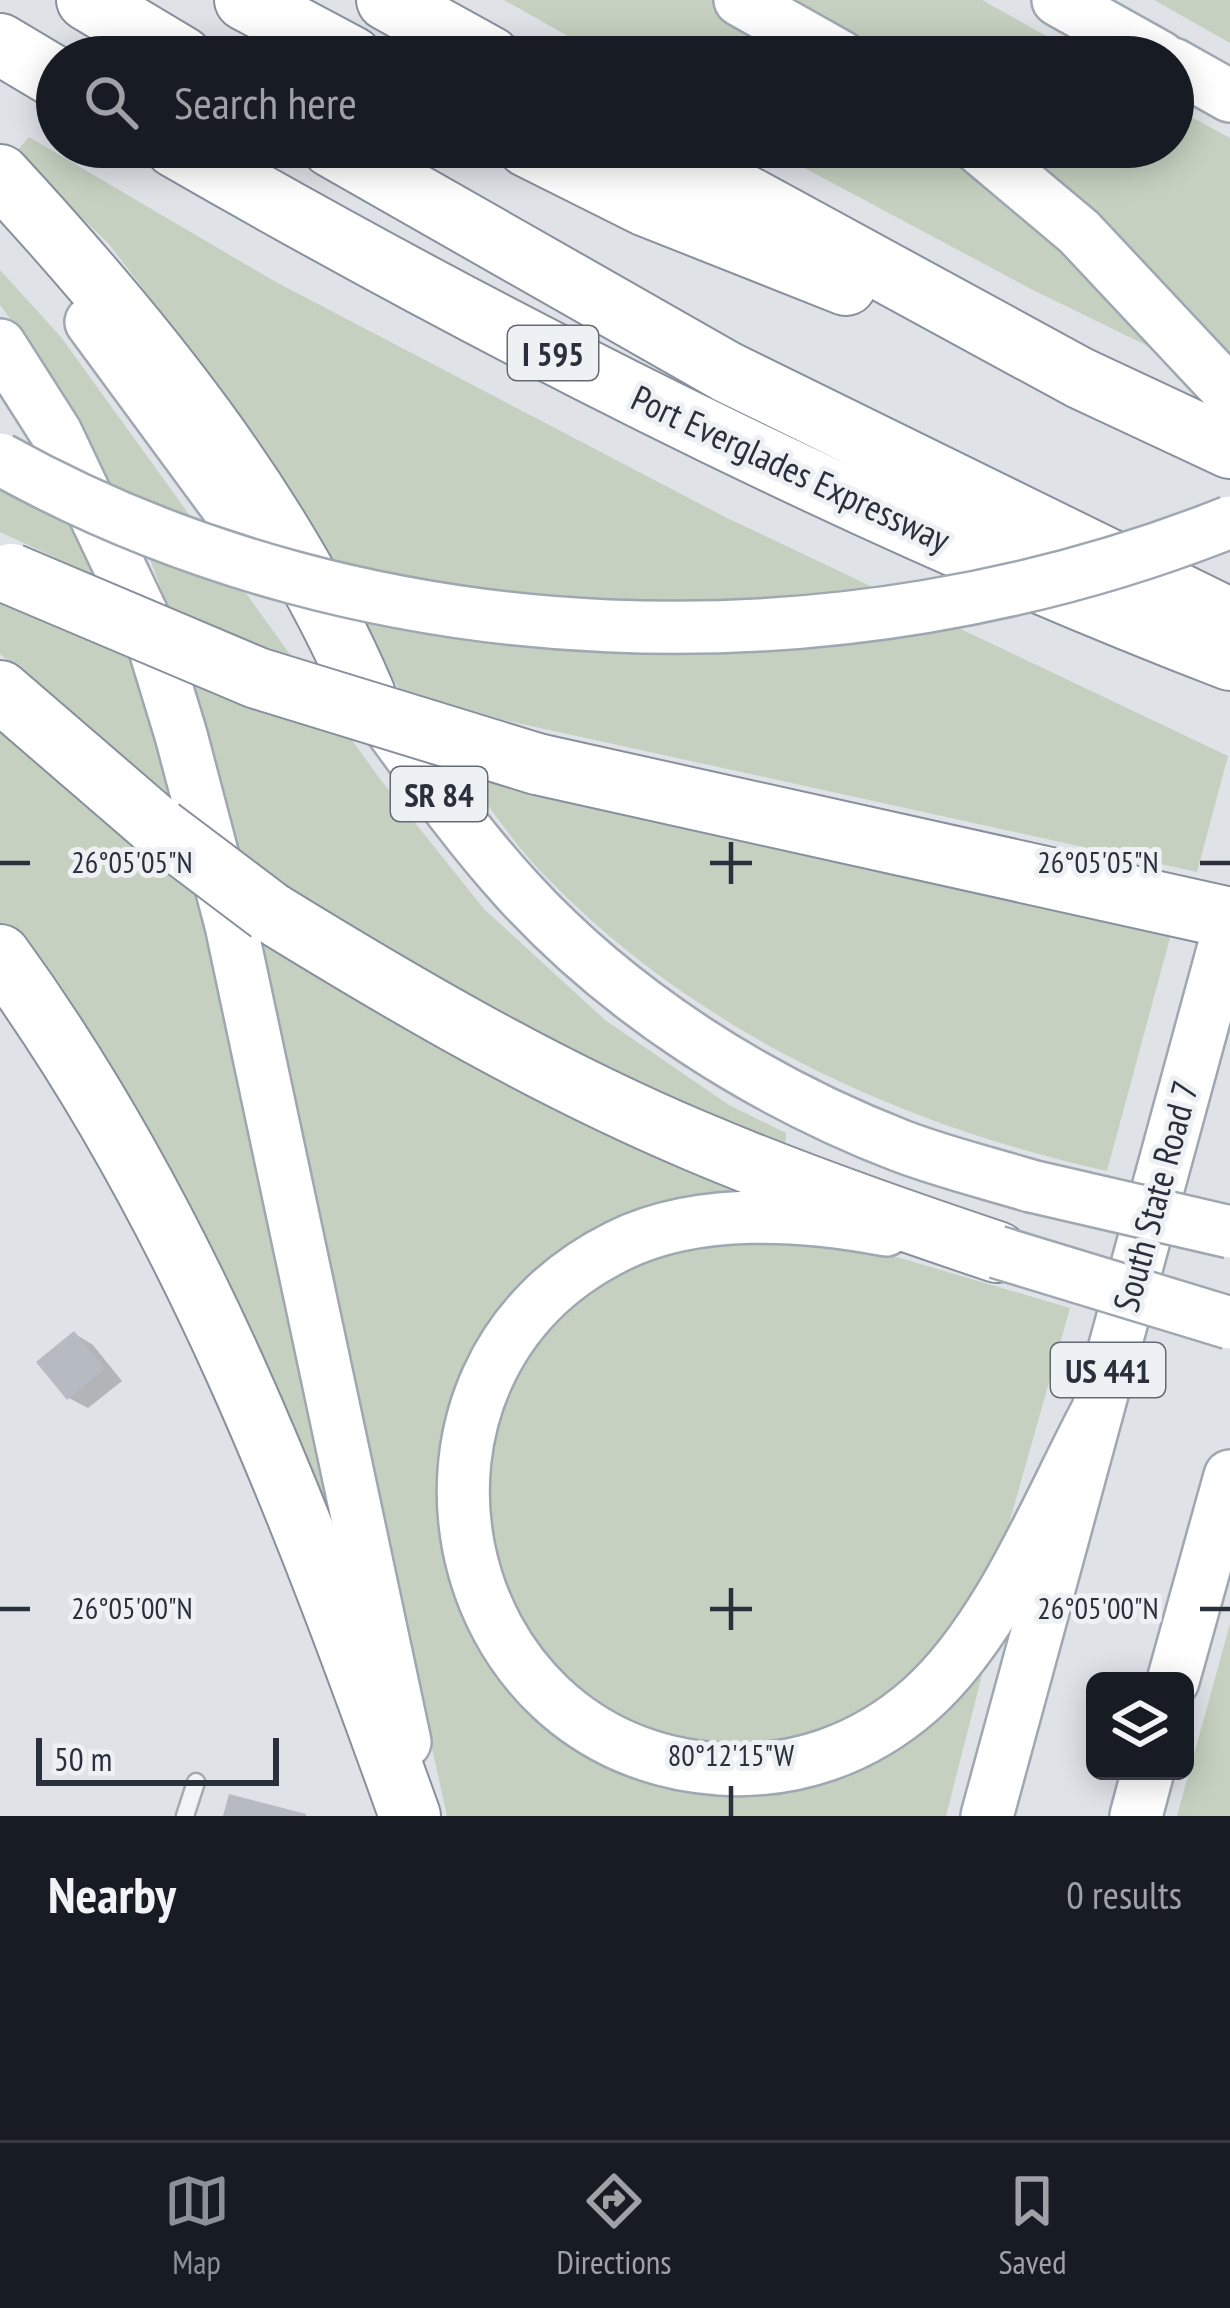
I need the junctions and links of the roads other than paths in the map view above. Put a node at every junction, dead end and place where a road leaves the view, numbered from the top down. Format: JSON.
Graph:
{"nodes":[{"id":1,"x":87,"y":0,"type":"edge"},
{"id":2,"x":245,"y":0,"type":"edge"},
{"id":3,"x":387,"y":0,"type":"edge"},
{"id":4,"x":740,"y":0,"type":"edge"},
{"id":5,"x":1058,"y":0,"type":"edge"},
{"id":6,"x":147,"y":36,"type":"edge"},
{"id":7,"x":313,"y":36,"type":"edge"},
{"id":8,"x":452,"y":36,"type":"edge"},
{"id":9,"x":804,"y":36,"type":"edge"},
{"id":10,"x":1122,"y":36,"type":"edge"},
{"id":11,"x":0,"y":44,"type":"edge"},
{"id":12,"x":36,"y":65,"type":"edge"},
{"id":13,"x":1194,"y":76,"type":"edge"},
{"id":14,"x":1230,"y":96,"type":"edge"},
{"id":15,"x":214,"y":168,"type":"edge"},
{"id":16,"x":369,"y":168,"type":"edge"},
{"id":17,"x":569,"y":168,"type":"edge"},
{"id":18,"x":695,"y":168,"type":"edge"},
{"id":19,"x":1003,"y":168,"type":"edge"},
{"id":20,"x":0,"y":175,"type":"edge"},
{"id":21,"x":0,"y":217,"type":"edge"},
{"id":22,"x":0,"y":345,"type":"edge"},
{"id":23,"x":1080,"y":378,"type":"junction"},
{"id":24,"x":1230,"y":393,"type":"edge"},
{"id":25,"x":1230,"y":448,"type":"edge"},
{"id":26,"x":0,"y":459,"type":"edge"},
{"id":27,"x":1230,"y":522,"type":"edge"},
{"id":28,"x":5,"y":571,"type":"edge"},
{"id":29,"x":1174,"y":615,"type":"junction"},
{"id":30,"x":1230,"y":619,"type":"edge"},
{"id":31,"x":1230,"y":660,"type":"edge"},
{"id":32,"x":0,"y":691,"type":"edge"},
{"id":33,"x":365,"y":695,"type":"junction"},
{"id":34,"x":1230,"y":921,"type":"edge"},
{"id":35,"x":0,"y":956,"type":"edge"},
{"id":36,"x":1230,"y":1232,"type":"edge"},
{"id":37,"x":997,"y":1252,"type":"junction"},
{"id":38,"x":1230,"y":1324,"type":"edge"},
{"id":39,"x":1096,"y":1415,"type":"junction"},
{"id":40,"x":1230,"y":1476,"type":"edge"},
{"id":41,"x":1176,"y":1672,"type":"edge"},
{"id":42,"x":1146,"y":1780,"type":"edge"},
{"id":43,"x":196,"y":1782,"type":"dead end"},
{"id":44,"x":185,"y":1816,"type":"edge"},
{"id":45,"x":410,"y":1816,"type":"edge"},
{"id":46,"x":421,"y":1816,"type":"edge"},
{"id":47,"x":987,"y":1816,"type":"edge"},
{"id":48,"x":1136,"y":1816,"type":"edge"}],
"edges":[{"from":1,"to":6,"type":"highway"},
{"from":2,"to":7,"type":"highway"},
{"from":3,"to":8,"type":"highway"},
{"from":4,"to":9,"type":"main road"},
{"from":5,"to":10,"type":"main road"},
{"from":11,"to":12,"type":"highway"},
{"from":13,"to":14,"type":"main road"},
{"from":15,"to":29,"type":"highway","name":"Port Everglades Expressway","number":"I 595"},
{"from":16,"to":29,"type":"highway"},
{"from":17,"to":23,"type":"highway"},
{"from":18,"to":23,"type":"highway"},
{"from":19,"to":24,"type":"main road"},
{"from":20,"to":33,"type":"highway"},
{"from":21,"to":33,"type":"main road","number":"SR 84"},
{"from":22,"to":46,"type":"main road"},
{"from":23,"to":25,"type":"highway"},
{"from":26,"to":27,"type":"main road","bridge":true},
{"from":28,"to":34,"type":"highway","bridge":true},
{"from":29,"to":30,"type":"highway"},
{"from":29,"to":31,"type":"highway","name":"Port Everglades Expressway","number":"I 595"},
{"from":32,"to":37,"type":"highway","bridge":true},
{"from":33,"to":36,"type":"main road","number":"SR 84","bridge":true},
{"from":34,"to":39,"type":"main road","name":"South State Road 7","number":"US 441"},
{"from":35,"to":45,"type":"highway"},
{"from":37,"to":38,"type":"main road","bridge":true},
{"from":37,"to":39,"type":"main road"},
{"from":39,"to":47,"type":"main road","name":"South State Road 7","number":"US 441"},
{"from":40,"to":41,"type":"main road"},
{"from":42,"to":48,"type":"main road"},
{"from":43,"to":44,"type":"lane"}]}
